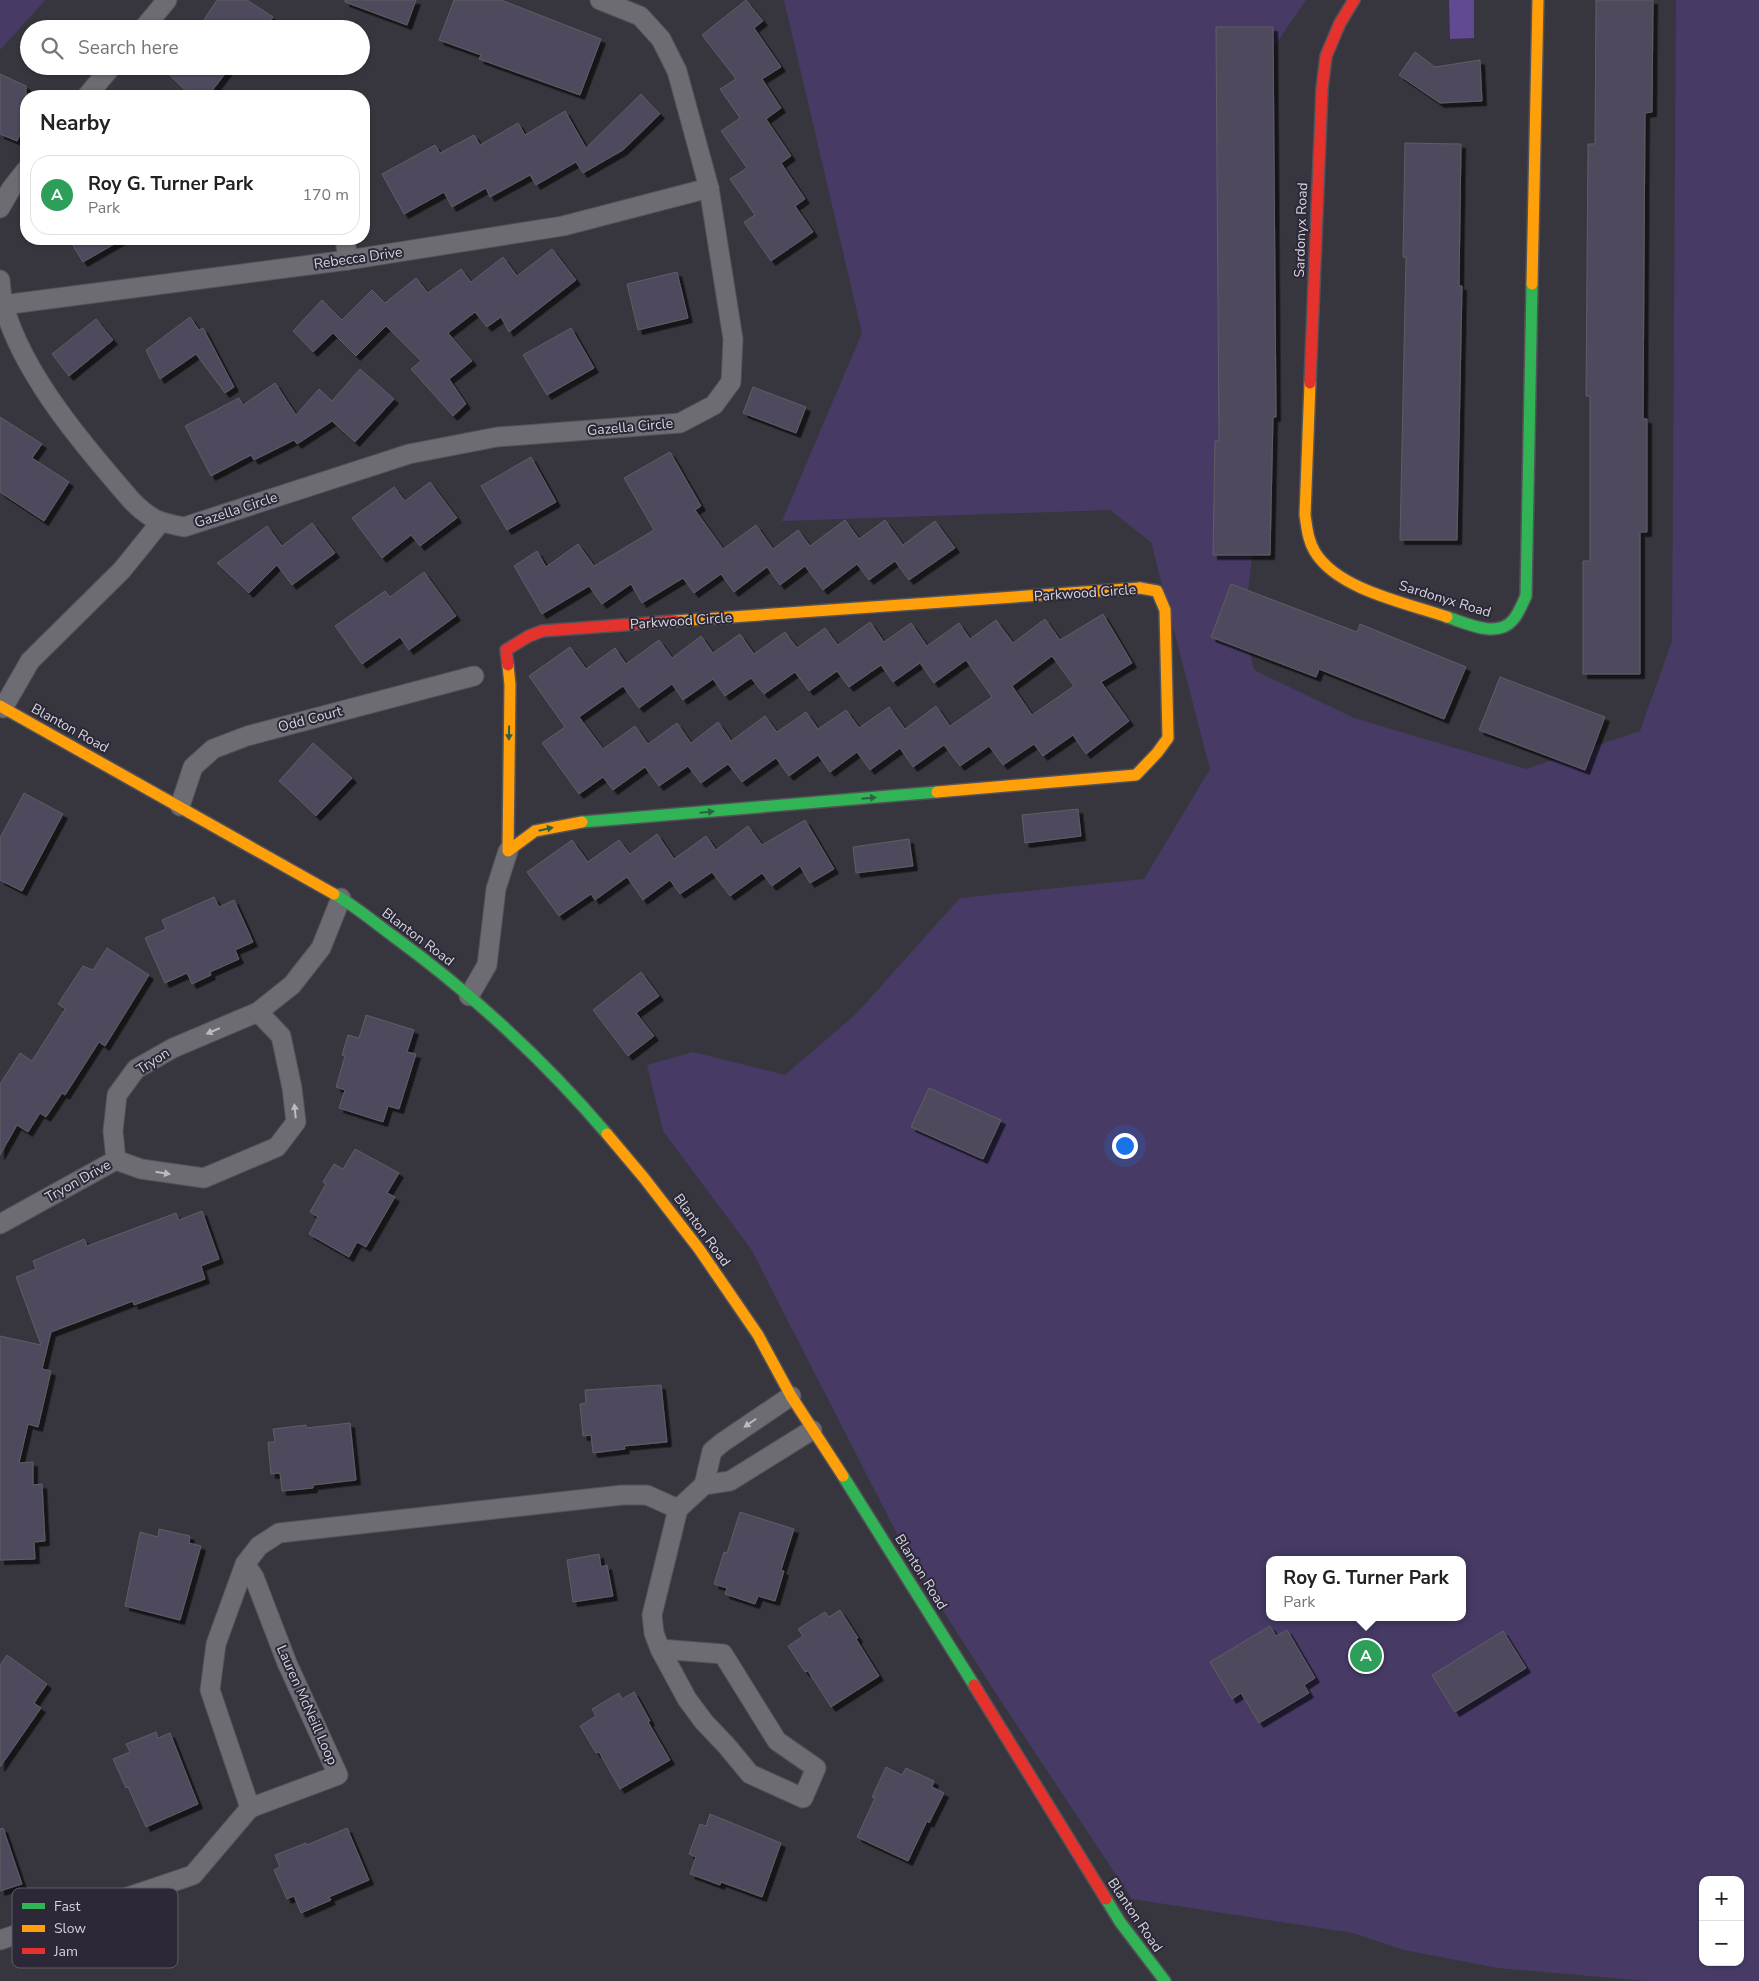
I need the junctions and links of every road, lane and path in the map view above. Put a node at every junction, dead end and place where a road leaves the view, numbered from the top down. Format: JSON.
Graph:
{"nodes":[{"id":1,"x":167,"y":0,"type":"edge"},
{"id":2,"x":600,"y":0,"type":"edge"},
{"id":3,"x":1354,"y":0,"type":"edge"},
{"id":4,"x":1538,"y":0,"type":"edge"},
{"id":5,"x":150,"y":20,"type":"edge"},
{"id":6,"x":105,"y":75,"type":"edge"},
{"id":7,"x":93,"y":90,"type":"edge"},
{"id":8,"x":20,"y":178,"type":"edge"},
{"id":9,"x":709,"y":188,"type":"junction"},
{"id":10,"x":0,"y":208,"type":"edge"},
{"id":11,"x":346,"y":245,"type":"edge"},
{"id":12,"x":348,"y":260,"type":"junction"},
{"id":13,"x":0,"y":280,"type":"edge"},
{"id":14,"x":3,"y":305,"type":"junction"},
{"id":15,"x":160,"y":523,"type":"junction"},
{"id":16,"x":474,"y":676,"type":"dead end"},
{"id":17,"x":1,"y":707,"type":"edge"},
{"id":18,"x":180,"y":806,"type":"junction"},
{"id":19,"x":508,"y":851,"type":"junction"},
{"id":20,"x":341,"y":898,"type":"junction"},
{"id":21,"x":469,"y":996,"type":"junction"},
{"id":22,"x":258,"y":1012,"type":"junction"},
{"id":23,"x":116,"y":1160,"type":"junction"},
{"id":24,"x":0,"y":1224,"type":"edge"},
{"id":25,"x":791,"y":1396,"type":"junction"},
{"id":26,"x":812,"y":1430,"type":"junction"},
{"id":27,"x":704,"y":1485,"type":"junction"},
{"id":28,"x":678,"y":1509,"type":"junction"},
{"id":29,"x":245,"y":1564,"type":"junction"},
{"id":30,"x":660,"y":1649,"type":"junction"},
{"id":31,"x":250,"y":1808,"type":"junction"},
{"id":32,"x":154,"y":1888,"type":"edge"},
{"id":33,"x":12,"y":1936,"type":"edge"},
{"id":34,"x":0,"y":1940,"type":"edge"},
{"id":35,"x":1165,"y":1981,"type":"edge"}],
"edges":[{"from":1,"to":5,"type":"street"},
{"from":2,"to":9,"type":"street","name":"Gazella Circle"},
{"from":3,"to":4,"type":"street","name":"Sardonyx Road"},
{"from":6,"to":7,"type":"street"},
{"from":8,"to":10,"type":"street"},
{"from":9,"to":12,"type":"street","name":"Rebecca Drive"},
{"from":9,"to":15,"type":"street","name":"Gazella Circle"},
{"from":11,"to":12,"type":"street"},
{"from":12,"to":14,"type":"street","name":"Rebecca Drive"},
{"from":13,"to":14,"type":"street","name":"Gazella Circle"},
{"from":14,"to":15,"type":"street","name":"Gazella Circle"},
{"from":15,"to":17,"type":"street"},
{"from":16,"to":18,"type":"street","name":"Odd Court"},
{"from":17,"to":18,"type":"street","name":"Blanton Road"},
{"from":18,"to":20,"type":"street","name":"Blanton Road"},
{"from":19,"to":19,"type":"street","name":"Parkwood Circle","one_way":true},
{"from":19,"to":21,"type":"street","name":"Parkwood Circle"},
{"from":20,"to":21,"type":"street","name":"Blanton Road"},
{"from":20,"to":22,"type":"street"},
{"from":21,"to":25,"type":"street","name":"Blanton Road"},
{"from":22,"to":23,"type":"street","name":"Tryon","one_way":true},
{"from":23,"to":22,"type":"street","name":"Tryon Drive","one_way":true},
{"from":23,"to":24,"type":"street","name":"Tryon Drive"},
{"from":25,"to":26,"type":"street","name":"Blanton Road"},
{"from":25,"to":27,"type":"street","one_way":true},
{"from":26,"to":27,"type":"street"},
{"from":26,"to":35,"type":"street","name":"Blanton Road"},
{"from":27,"to":28,"type":"street"},
{"from":28,"to":29,"type":"street"},
{"from":28,"to":30,"type":"street"},
{"from":29,"to":31,"type":"street"},
{"from":29,"to":31,"type":"street","name":"Lauren McNeill Loop"},
{"from":30,"to":30,"type":"street"},
{"from":31,"to":32,"type":"street"},
{"from":33,"to":34,"type":"street"}]}
